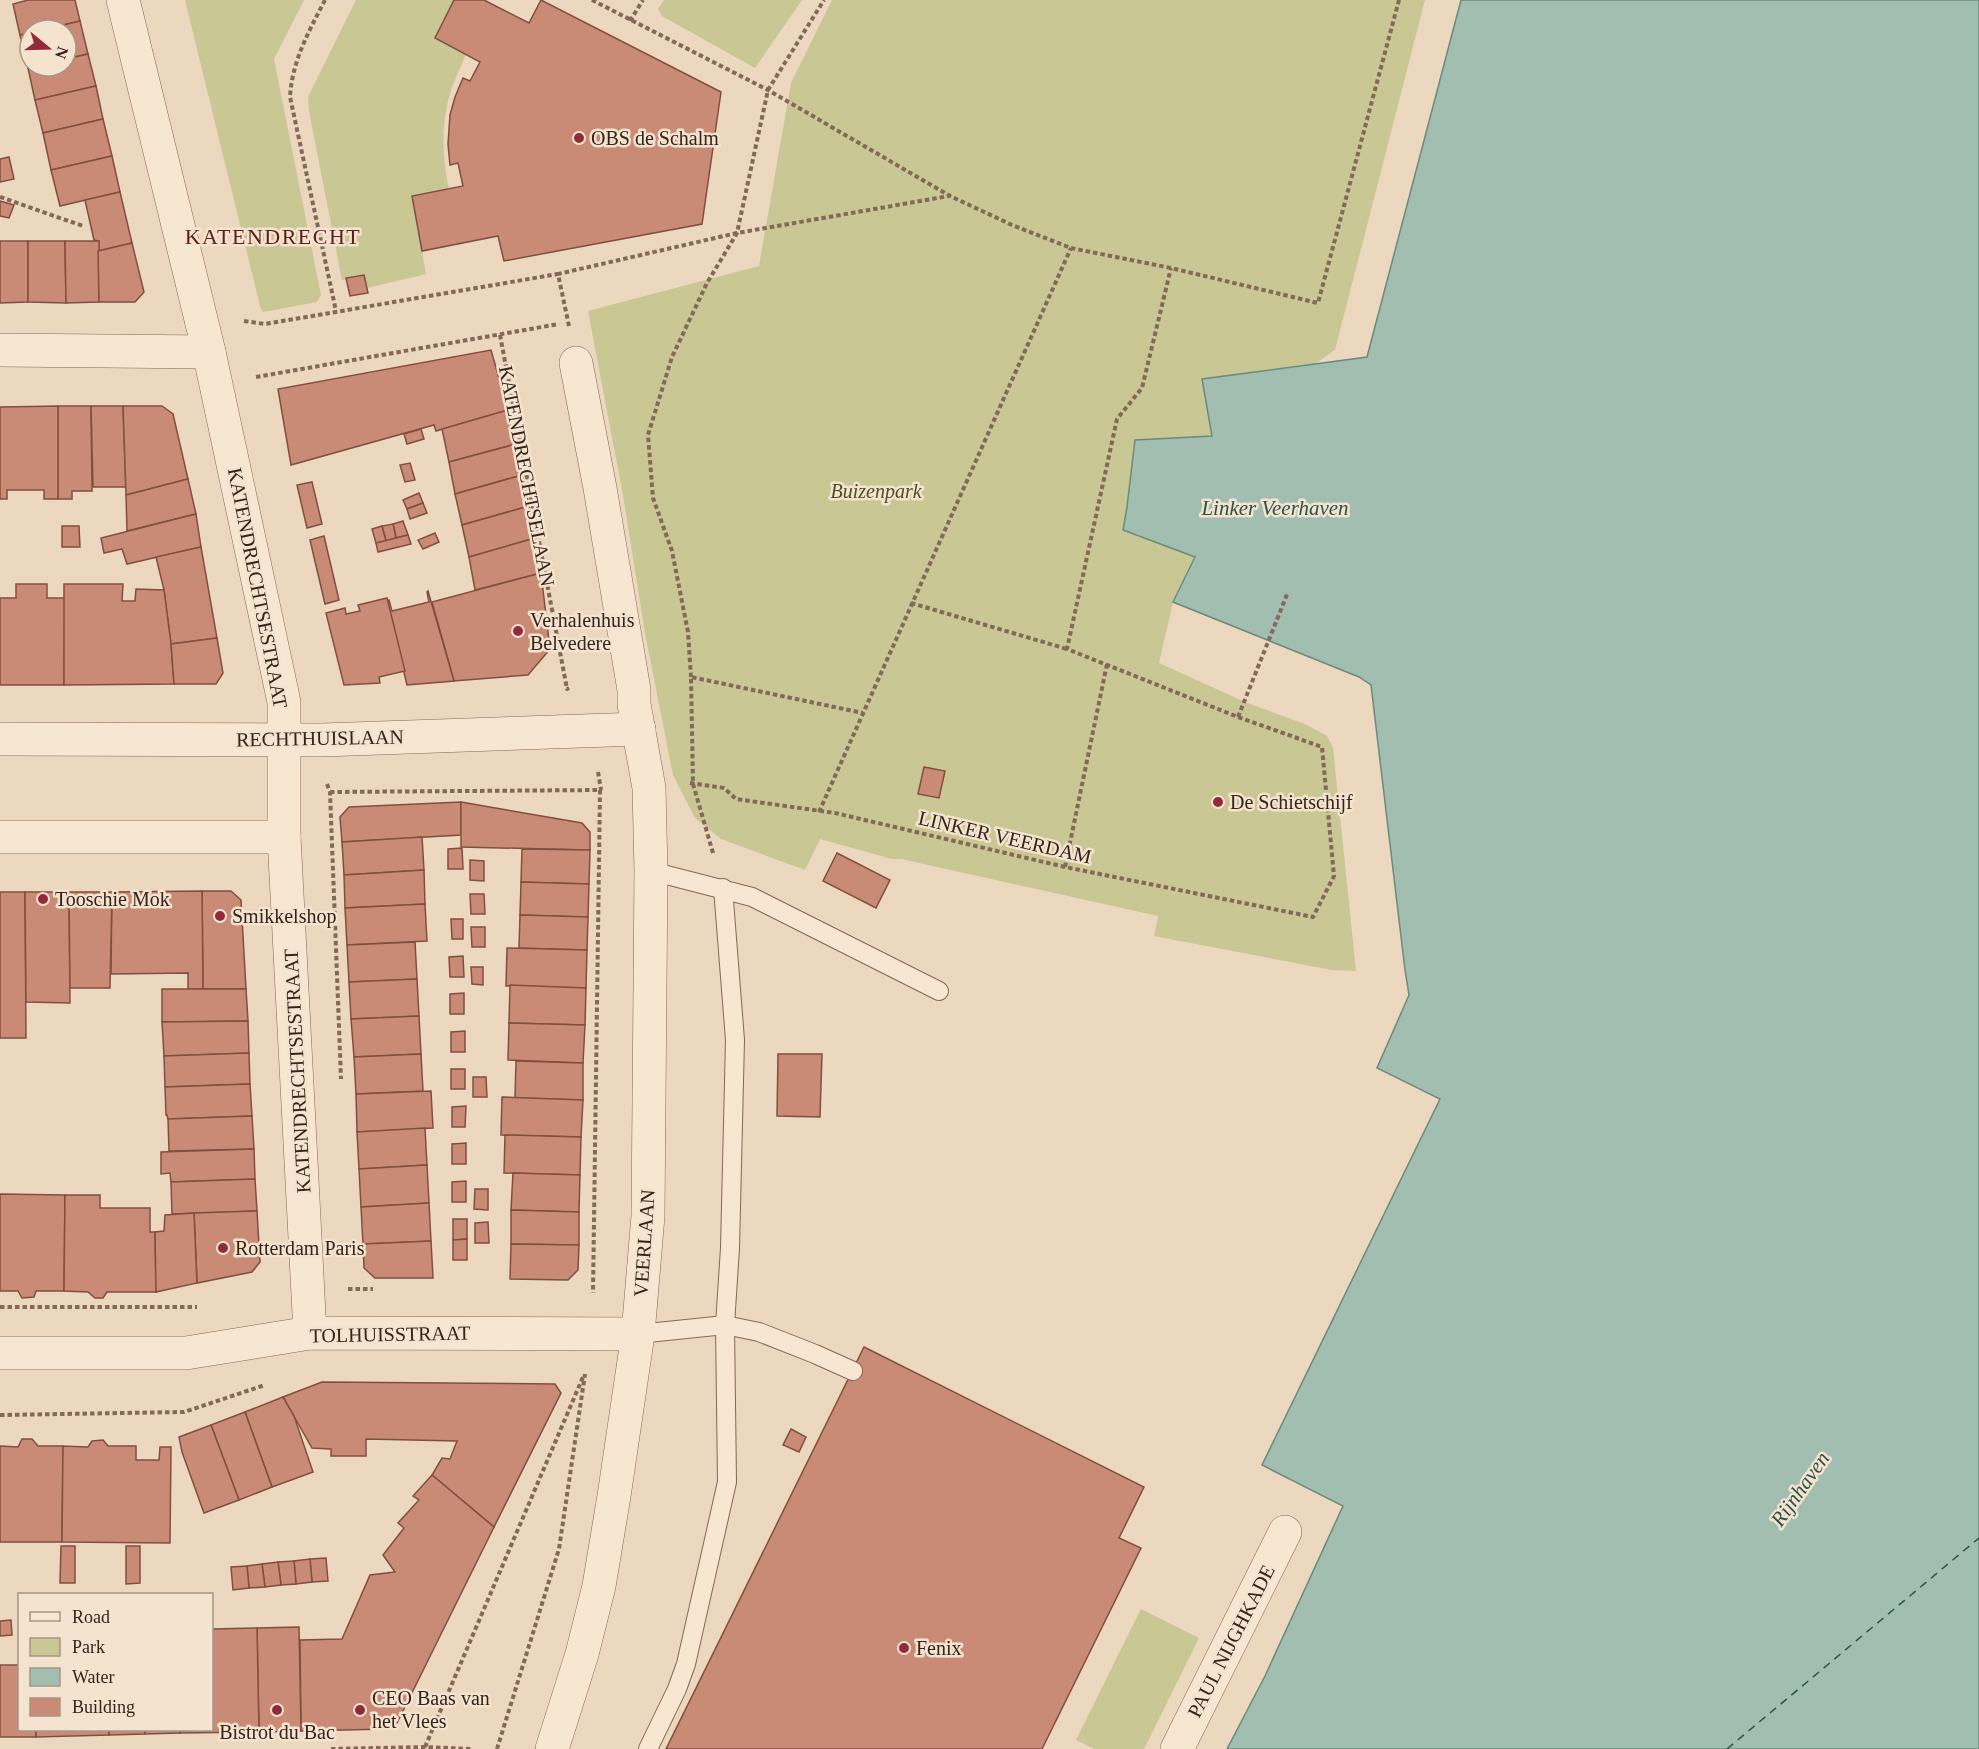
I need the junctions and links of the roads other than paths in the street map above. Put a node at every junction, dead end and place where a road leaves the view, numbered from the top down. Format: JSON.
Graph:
{"nodes":[{"id":1,"x":123,"y":0,"type":"edge"},
{"id":2,"x":0,"y":350,"type":"edge"},
{"id":3,"x":209,"y":352,"type":"junction"},
{"id":4,"x":576,"y":363,"type":"road end"},
{"id":5,"x":639,"y":729,"type":"junction"},
{"id":6,"x":0,"y":739,"type":"edge"},
{"id":7,"x":285,"y":741,"type":"junction"},
{"id":8,"x":0,"y":837,"type":"edge"},
{"id":9,"x":284,"y":837,"type":"junction"},
{"id":10,"x":651,"y":871,"type":"junction"},
{"id":11,"x":723,"y":888,"type":"junction"},
{"id":12,"x":939,"y":991,"type":"dead end"},
{"id":13,"x":725,"y":1325,"type":"junction"},
{"id":14,"x":310,"y":1333,"type":"junction"},
{"id":15,"x":638,"y":1334,"type":"junction"},
{"id":16,"x":0,"y":1353,"type":"edge"},
{"id":17,"x":853,"y":1371,"type":"dead end"},
{"id":18,"x":1285,"y":1532,"type":"dead end"},
{"id":19,"x":552,"y":1749,"type":"edge"},
{"id":20,"x":648,"y":1749,"type":"edge"},
{"id":21,"x":1177,"y":1749,"type":"edge"}],
"edges":[{"from":1,"to":3,"type":"street","name":"KATENDRECHTSESTRAAT"},
{"from":2,"to":3,"type":"street"},
{"from":3,"to":7,"type":"street","name":"KATENDRECHTSESTRAAT"},
{"from":4,"to":5,"type":"street"},
{"from":5,"to":7,"type":"street","name":"RECHTHUISLAAN"},
{"from":5,"to":10,"type":"street","name":"VEERLAAN"},
{"from":6,"to":7,"type":"street","name":"RECHTHUISLAAN"},
{"from":7,"to":9,"type":"street","name":"KATENDRECHTSESTRAAT"},
{"from":8,"to":9,"type":"street"},
{"from":9,"to":14,"type":"street","name":"KATENDRECHTSESTRAAT"},
{"from":10,"to":11,"type":"lane"},
{"from":10,"to":15,"type":"street","name":"VEERLAAN"},
{"from":11,"to":12,"type":"lane"},
{"from":11,"to":13,"type":"lane"},
{"from":13,"to":15,"type":"lane"},
{"from":13,"to":17,"type":"lane"},
{"from":13,"to":20,"type":"lane"},
{"from":14,"to":15,"type":"street","name":"TOLHUISSTRAAT"},
{"from":14,"to":16,"type":"street","name":"TOLHUISSTRAAT"},
{"from":15,"to":19,"type":"street","name":"VEERLAAN"},
{"from":18,"to":21,"type":"street","name":"PAUL NIJGHKADE"}]}
